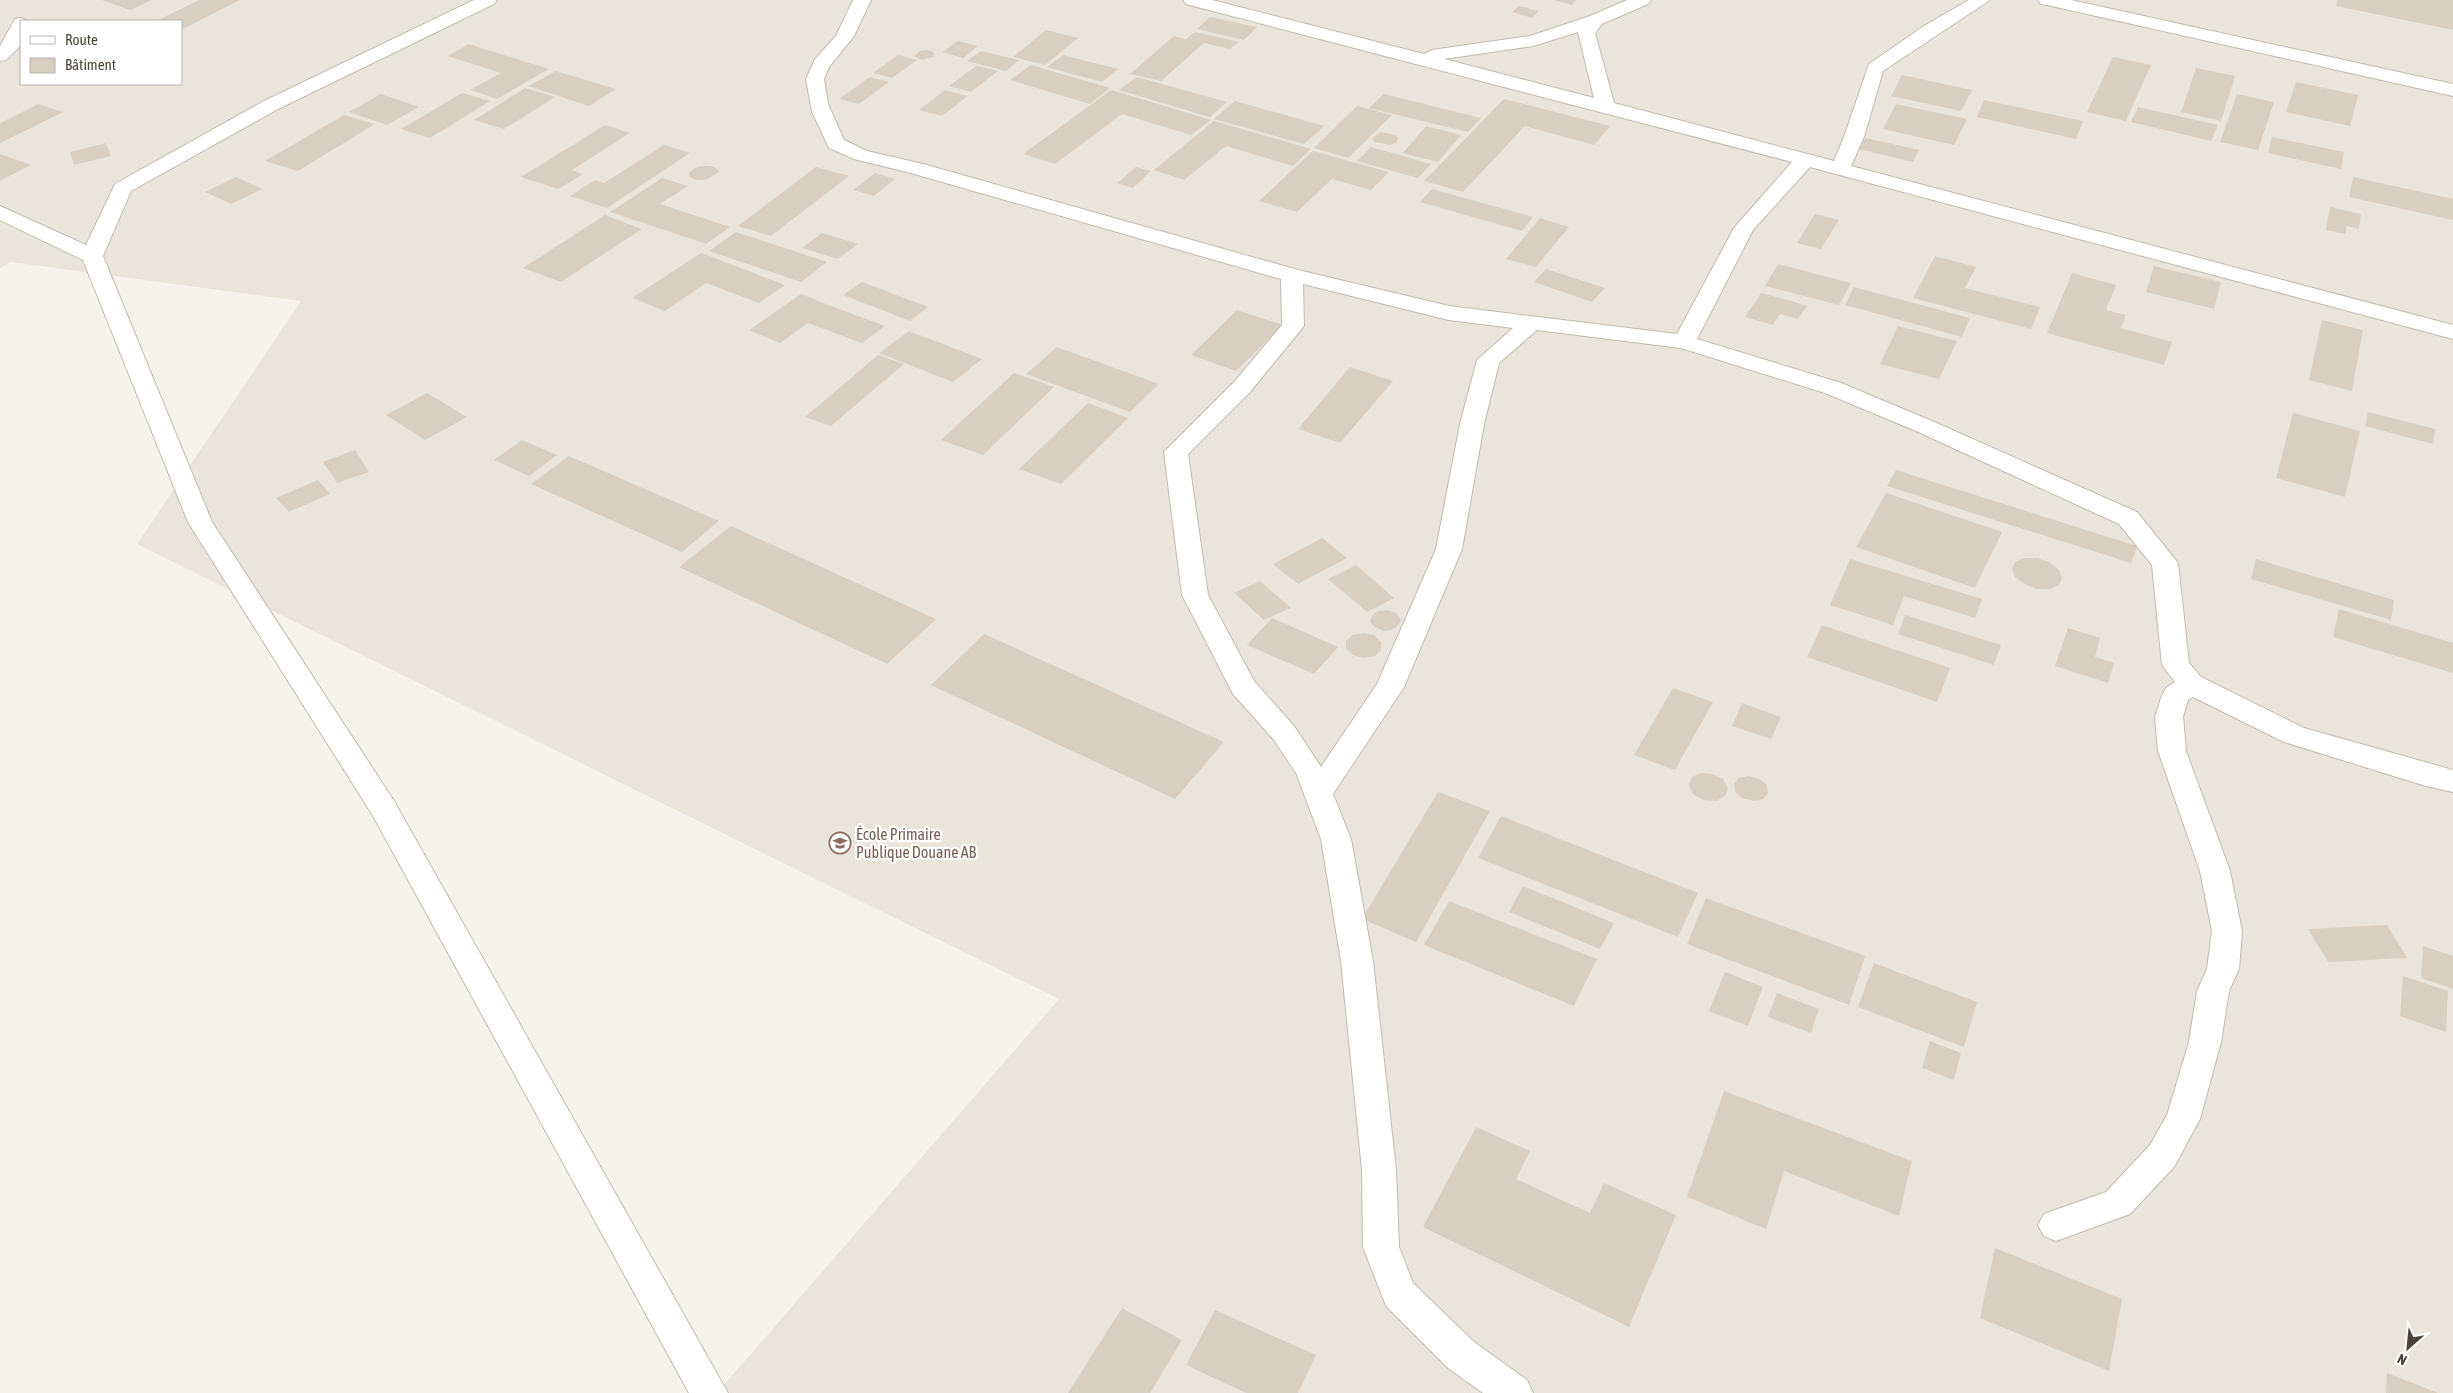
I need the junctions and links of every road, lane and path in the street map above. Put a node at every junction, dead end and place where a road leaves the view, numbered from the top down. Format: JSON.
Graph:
{"nodes":[{"id":1,"x":488,"y":0,"type":"edge"},
{"id":2,"x":862,"y":0,"type":"edge"},
{"id":3,"x":1192,"y":0,"type":"edge"},
{"id":4,"x":1981,"y":0,"type":"edge"},
{"id":5,"x":2047,"y":0,"type":"edge"},
{"id":6,"x":1633,"y":1,"type":"edge"},
{"id":7,"x":2139,"y":4,"type":"dead end"},
{"id":8,"x":1596,"y":20,"type":"junction"},
{"id":9,"x":20,"y":21,"type":"edge"},
{"id":10,"x":2178,"y":28,"type":"junction"},
{"id":11,"x":0,"y":56,"type":"edge"},
{"id":12,"x":1409,"y":57,"type":"junction"},
{"id":13,"x":2453,"y":90,"type":"edge"},
{"id":14,"x":1606,"y":106,"type":"junction"},
{"id":15,"x":1805,"y":160,"type":"junction"},
{"id":16,"x":1840,"y":169,"type":"junction"},
{"id":17,"x":0,"y":212,"type":"edge"},
{"id":18,"x":92,"y":256,"type":"junction"},
{"id":19,"x":1292,"y":275,"type":"junction"},
{"id":20,"x":1531,"y":324,"type":"junction"},
{"id":21,"x":2453,"y":332,"type":"edge"},
{"id":22,"x":1684,"y":342,"type":"junction"},
{"id":23,"x":2191,"y":684,"type":"junction"},
{"id":24,"x":2453,"y":781,"type":"edge"},
{"id":25,"x":1318,"y":793,"type":"junction"},
{"id":26,"x":2056,"y":1225,"type":"dead end"},
{"id":27,"x":709,"y":1393,"type":"edge"},
{"id":28,"x":1514,"y":1393,"type":"edge"}],
"edges":[{"from":1,"to":18,"type":"street"},
{"from":2,"to":19,"type":"street"},
{"from":3,"to":12,"type":"street"},
{"from":4,"to":16,"type":"street"},
{"from":5,"to":10,"type":"street"},
{"from":6,"to":8,"type":"street"},
{"from":7,"to":10,"type":"street"},
{"from":8,"to":12,"type":"street"},
{"from":8,"to":14,"type":"street"},
{"from":9,"to":11,"type":"street"},
{"from":10,"to":13,"type":"street"},
{"from":12,"to":14,"type":"street"},
{"from":14,"to":15,"type":"street"},
{"from":15,"to":16,"type":"street"},
{"from":15,"to":22,"type":"street"},
{"from":16,"to":21,"type":"street"},
{"from":17,"to":18,"type":"street"},
{"from":18,"to":27,"type":"street"},
{"from":19,"to":20,"type":"street"},
{"from":19,"to":25,"type":"street"},
{"from":20,"to":22,"type":"street"},
{"from":20,"to":25,"type":"street"},
{"from":22,"to":23,"type":"street"},
{"from":23,"to":24,"type":"street"},
{"from":23,"to":26,"type":"street"},
{"from":25,"to":28,"type":"street"}]}
